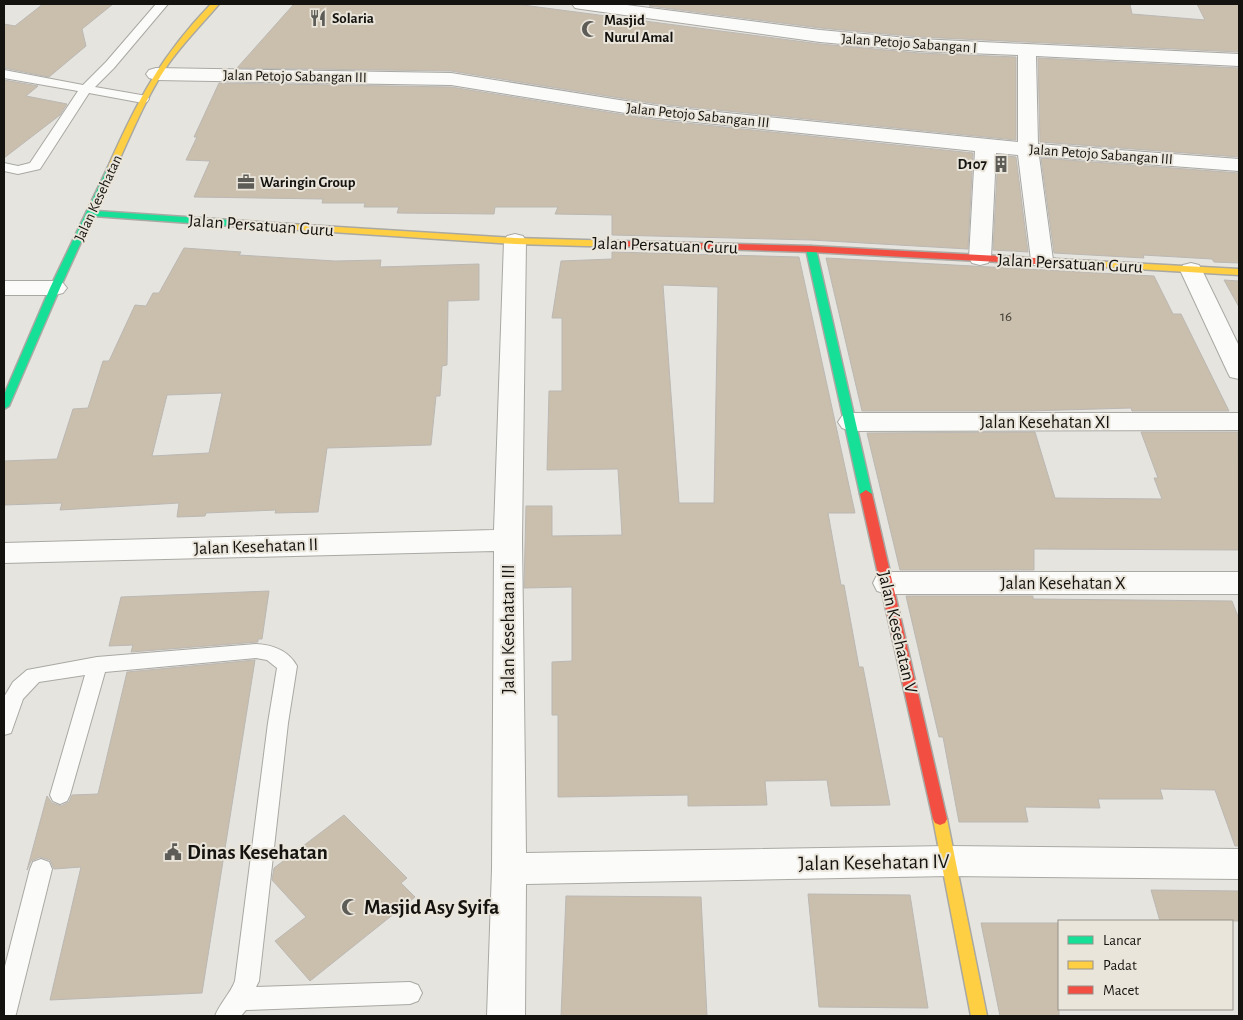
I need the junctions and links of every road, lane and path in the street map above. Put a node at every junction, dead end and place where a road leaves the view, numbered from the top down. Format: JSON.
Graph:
{"nodes":[{"id":1,"x":162,"y":4,"type":"edge"},
{"id":2,"x":215,"y":4,"type":"edge"},
{"id":3,"x":581,"y":4,"type":"edge"},
{"id":4,"x":1027,"y":50,"type":"junction"},
{"id":5,"x":1239,"y":60,"type":"edge"},
{"id":6,"x":4,"y":74,"type":"edge"},
{"id":7,"x":156,"y":74,"type":"junction"},
{"id":8,"x":86,"y":89,"type":"junction"},
{"id":9,"x":143,"y":99,"type":"junction"},
{"id":10,"x":986,"y":146,"type":"junction"},
{"id":11,"x":1028,"y":149,"type":"junction"},
{"id":12,"x":1239,"y":164,"type":"edge"},
{"id":13,"x":4,"y":167,"type":"edge"},
{"id":14,"x":91,"y":213,"type":"junction"},
{"id":15,"x":515,"y":241,"type":"junction"},
{"id":16,"x":811,"y":249,"type":"junction"},
{"id":17,"x":980,"y":258,"type":"junction"},
{"id":18,"x":1042,"y":260,"type":"junction"},
{"id":19,"x":1191,"y":270,"type":"junction"},
{"id":20,"x":1239,"y":272,"type":"edge"},
{"id":21,"x":4,"y":288,"type":"edge"},
{"id":22,"x":55,"y":288,"type":"junction"},
{"id":23,"x":1239,"y":371,"type":"edge"},
{"id":24,"x":4,"y":406,"type":"edge"},
{"id":25,"x":851,"y":422,"type":"junction"},
{"id":26,"x":1239,"y":422,"type":"edge"},
{"id":27,"x":508,"y":540,"type":"junction"},
{"id":28,"x":4,"y":553,"type":"edge"},
{"id":29,"x":887,"y":583,"type":"junction"},
{"id":30,"x":1239,"y":583,"type":"edge"},
{"id":31,"x":97,"y":664,"type":"junction"},
{"id":32,"x":4,"y":728,"type":"edge"},
{"id":33,"x":60,"y":795,"type":"dead end"},
{"id":34,"x":949,"y":861,"type":"junction"},
{"id":35,"x":1239,"y":864,"type":"edge"},
{"id":36,"x":41,"y":869,"type":"dead end"},
{"id":37,"x":509,"y":869,"type":"junction"},
{"id":38,"x":410,"y":993,"type":"dead end"},
{"id":39,"x":233,"y":1008,"type":"edge"},
{"id":40,"x":4,"y":1014,"type":"edge"},
{"id":41,"x":506,"y":1016,"type":"edge"},
{"id":42,"x":979,"y":1016,"type":"edge"}],
"edges":[{"from":1,"to":8,"type":"lane"},
{"from":2,"to":7,"type":"street","name":"Jalan Kesehatan"},
{"from":3,"to":4,"type":"street","name":"Jalan Petojo Sabangan I"},
{"from":4,"to":5,"type":"street","name":"Jalan Petojo Sabangan I"},
{"from":4,"to":11,"type":"street"},
{"from":6,"to":8,"type":"lane"},
{"from":7,"to":9,"type":"street","name":"Jalan Kesehatan"},
{"from":7,"to":10,"type":"street","name":"Jalan Petojo Sabangan III"},
{"from":8,"to":9,"type":"lane"},
{"from":8,"to":13,"type":"lane"},
{"from":9,"to":14,"type":"street","name":"Jalan Kesehatan"},
{"from":10,"to":11,"type":"street","name":"Jalan Petojo Sabangan III"},
{"from":10,"to":17,"type":"street"},
{"from":11,"to":12,"type":"street","name":"Jalan Petojo Sabangan III"},
{"from":11,"to":18,"type":"street"},
{"from":14,"to":15,"type":"street","name":"Jalan Persatuan Guru"},
{"from":14,"to":22,"type":"street","name":"Jalan Kesehatan"},
{"from":15,"to":16,"type":"street","name":"Jalan Persatuan Guru"},
{"from":15,"to":27,"type":"street","name":"Jalan Kesehatan III"},
{"from":16,"to":17,"type":"street","name":"Jalan Persatuan Guru"},
{"from":16,"to":25,"type":"street","name":"Jalan Kesehatan V"},
{"from":17,"to":18,"type":"street","name":"Jalan Persatuan Guru"},
{"from":18,"to":19,"type":"street","name":"Jalan Persatuan Guru"},
{"from":19,"to":20,"type":"street","name":"Jalan Persatuan Guru"},
{"from":19,"to":23,"type":"street"},
{"from":21,"to":22,"type":"street"},
{"from":22,"to":24,"type":"street","name":"Jalan Kesehatan"},
{"from":25,"to":26,"type":"street","name":"Jalan Kesehatan XI"},
{"from":25,"to":29,"type":"street","name":"Jalan Kesehatan V"},
{"from":27,"to":28,"type":"street","name":"Jalan Kesehatan II"},
{"from":27,"to":37,"type":"street","name":"Jalan Kesehatan III"},
{"from":29,"to":30,"type":"street","name":"Jalan Kesehatan X"},
{"from":29,"to":34,"type":"street","name":"Jalan Kesehatan V"},
{"from":31,"to":32,"type":"lane"},
{"from":31,"to":33,"type":"lane"},
{"from":31,"to":39,"type":"lane"},
{"from":34,"to":35,"type":"street","name":"Jalan Kesehatan IV"},
{"from":34,"to":37,"type":"street","name":"Jalan Kesehatan IV"},
{"from":34,"to":42,"type":"street","name":"Jalan Kesehatan V"},
{"from":36,"to":40,"type":"lane"},
{"from":37,"to":41,"type":"street","name":"Jalan Kesehatan III"},
{"from":38,"to":39,"type":"lane"}]}
